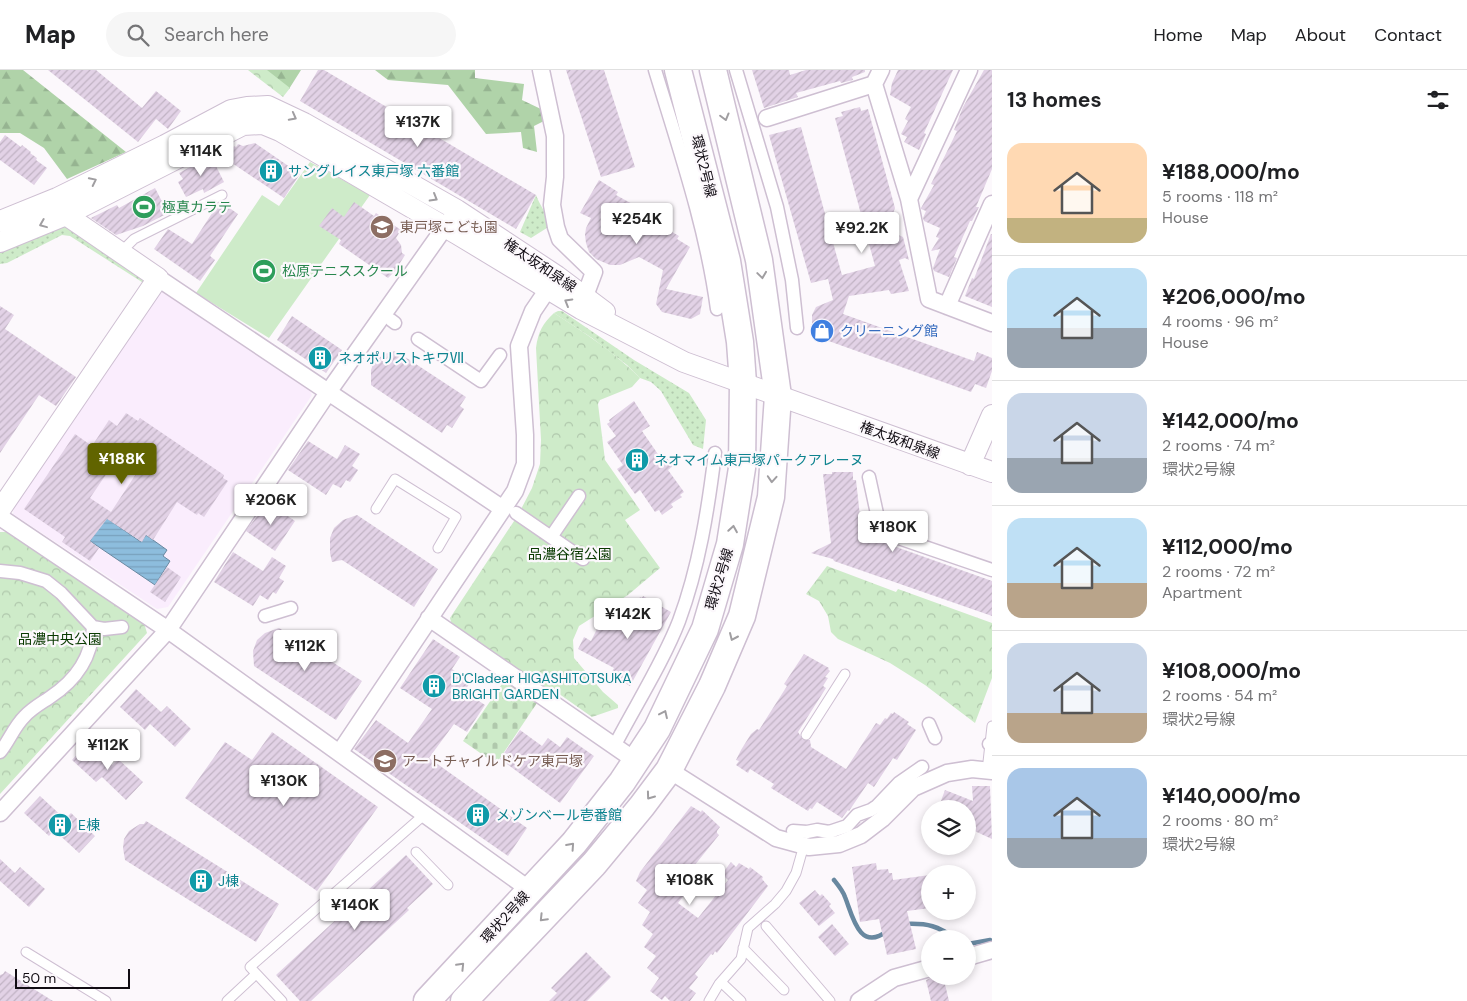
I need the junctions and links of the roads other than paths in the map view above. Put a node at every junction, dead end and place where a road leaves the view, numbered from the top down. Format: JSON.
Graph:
{"nodes":[{"id":1,"x":541,"y":70,"type":"edge"},
{"id":2,"x":655,"y":70,"type":"edge"},
{"id":3,"x":678,"y":70,"type":"edge"},
{"id":4,"x":713,"y":70,"type":"edge"},
{"id":5,"x":736,"y":70,"type":"edge"},
{"id":6,"x":969,"y":70,"type":"edge"},
{"id":7,"x":877,"y":77,"type":"edge"},
{"id":8,"x":245,"y":116,"type":"junction"},
{"id":9,"x":767,"y":118,"type":"dead end"},
{"id":10,"x":222,"y":195,"type":"dead end"},
{"id":11,"x":909,"y":199,"type":"junction"},
{"id":12,"x":992,"y":204,"type":"edge"},
{"id":13,"x":61,"y":206,"type":"junction"},
{"id":14,"x":457,"y":210,"type":"junction"},
{"id":15,"x":0,"y":221,"type":"edge"},
{"id":16,"x":446,"y":227,"type":"junction"},
{"id":17,"x":0,"y":242,"type":"edge"},
{"id":18,"x":120,"y":252,"type":"junction"},
{"id":19,"x":158,"y":278,"type":"junction"},
{"id":20,"x":552,"y":283,"type":"junction"},
{"id":21,"x":585,"y":296,"type":"junction"},
{"id":22,"x":947,"y":306,"type":"junction"},
{"id":23,"x":716,"y":310,"type":"dead end"},
{"id":24,"x":992,"y":323,"type":"edge"},
{"id":25,"x":797,"y":328,"type":"dead end"},
{"id":26,"x":418,"y":339,"type":"dead end"},
{"id":27,"x":642,"y":341,"type":"junction"},
{"id":28,"x":500,"y":355,"type":"dead end"},
{"id":29,"x":744,"y":383,"type":"junction"},
{"id":30,"x":329,"y":391,"type":"junction"},
{"id":31,"x":778,"y":396,"type":"junction"},
{"id":32,"x":992,"y":414,"type":"edge"},
{"id":33,"x":716,"y":453,"type":"dead end"},
{"id":34,"x":970,"y":465,"type":"junction"},
{"id":35,"x":992,"y":472,"type":"edge"},
{"id":36,"x":869,"y":477,"type":"dead end"},
{"id":37,"x":579,"y":496,"type":"dead end"},
{"id":38,"x":376,"y":509,"type":"dead end"},
{"id":39,"x":0,"y":510,"type":"edge"},
{"id":40,"x":510,"y":511,"type":"junction"},
{"id":41,"x":0,"y":517,"type":"edge"},
{"id":42,"x":551,"y":537,"type":"junction"},
{"id":43,"x":438,"y":548,"type":"dead end"},
{"id":44,"x":583,"y":559,"type":"dead end"},
{"id":45,"x":992,"y":570,"type":"edge"},
{"id":46,"x":0,"y":571,"type":"edge"},
{"id":47,"x":291,"y":608,"type":"dead end"},
{"id":48,"x":265,"y":616,"type":"dead end"},
{"id":49,"x":429,"y":618,"type":"junction"},
{"id":50,"x":93,"y":627,"type":"junction"},
{"id":51,"x":122,"y":627,"type":"dead end"},
{"id":52,"x":168,"y":630,"type":"junction"},
{"id":53,"x":845,"y":674,"type":"dead end"},
{"id":54,"x":930,"y":724,"type":"dead end"},
{"id":55,"x":992,"y":726,"type":"edge"},
{"id":56,"x":806,"y":735,"type":"dead end"},
{"id":57,"x":935,"y":738,"type":"dead end"},
{"id":58,"x":617,"y":741,"type":"dead end"},
{"id":59,"x":991,"y":744,"type":"edge"},
{"id":60,"x":0,"y":752,"type":"edge"},
{"id":61,"x":340,"y":752,"type":"junction"},
{"id":62,"x":636,"y":761,"type":"junction"},
{"id":63,"x":922,"y":767,"type":"dead end"},
{"id":64,"x":669,"y":770,"type":"junction"},
{"id":65,"x":990,"y":771,"type":"edge"},
{"id":66,"x":0,"y":814,"type":"edge"},
{"id":67,"x":425,"y":814,"type":"junction"},
{"id":68,"x":793,"y":831,"type":"dead end"},
{"id":69,"x":804,"y":846,"type":"junction"},
{"id":70,"x":416,"y":852,"type":"dead end"},
{"id":71,"x":448,"y":885,"type":"dead end"},
{"id":72,"x":530,"y":890,"type":"junction"},
{"id":73,"x":766,"y":926,"type":"dead end"},
{"id":74,"x":743,"y":948,"type":"junction"},
{"id":75,"x":989,"y":951,"type":"edge"},
{"id":76,"x":26,"y":952,"type":"dead end"},
{"id":77,"x":976,"y":955,"type":"edge"},
{"id":78,"x":921,"y":970,"type":"edge"},
{"id":79,"x":256,"y":974,"type":"junction"},
{"id":80,"x":721,"y":982,"type":"junction"},
{"id":81,"x":784,"y":990,"type":"dead end"},
{"id":82,"x":106,"y":1001,"type":"edge"},
{"id":83,"x":227,"y":1001,"type":"edge"},
{"id":84,"x":282,"y":1001,"type":"edge"},
{"id":85,"x":427,"y":1001,"type":"edge"},
{"id":86,"x":464,"y":1001,"type":"edge"},
{"id":87,"x":709,"y":1001,"type":"edge"},
{"id":88,"x":741,"y":1001,"type":"edge"},
{"id":89,"x":830,"y":1001,"type":"edge"},
{"id":90,"x":859,"y":1001,"type":"edge"}],
"edges":[{"from":1,"to":21,"type":"street"},
{"from":2,"to":23,"type":"street"},
{"from":3,"to":29,"type":"main road","name":"環状2号線"},
{"from":4,"to":31,"type":"main road","name":"環状2号線","one_way":true},
{"from":5,"to":25,"type":"street"},
{"from":6,"to":11,"type":"street"},
{"from":7,"to":9,"type":"street"},
{"from":7,"to":11,"type":"street"},
{"from":8,"to":13,"type":"street"},
{"from":8,"to":14,"type":"street","name":"権太坂和泉線","one_way":true},
{"from":8,"to":16,"type":"street","name":"権太坂和泉線"},
{"from":10,"to":18,"type":"lane"},
{"from":11,"to":22,"type":"street"},
{"from":12,"to":22,"type":"street"},
{"from":13,"to":15,"type":"street"},
{"from":13,"to":17,"type":"street","one_way":true},
{"from":13,"to":18,"type":"street"},
{"from":14,"to":16,"type":"street"},
{"from":14,"to":20,"type":"street","name":"権太坂和泉線"},
{"from":16,"to":20,"type":"street","name":"権太坂和泉線"},
{"from":16,"to":30,"type":"street"},
{"from":18,"to":19,"type":"street"},
{"from":19,"to":30,"type":"street"},
{"from":19,"to":39,"type":"street"},
{"from":20,"to":21,"type":"street","name":"権太坂和泉線"},
{"from":27,"to":20,"type":"street","name":"権太坂和泉線","one_way":true},
{"from":20,"to":40,"type":"street"},
{"from":21,"to":27,"type":"street","name":"権太坂和泉線"},
{"from":22,"to":24,"type":"street"},
{"from":26,"to":28,"type":"street"},
{"from":27,"to":29,"type":"street","name":"権太坂和泉線"},
{"from":29,"to":31,"type":"street","name":"権太坂和泉線"},
{"from":62,"to":29,"type":"main road","name":"環状2号線","one_way":true},
{"from":30,"to":40,"type":"street"},
{"from":30,"to":52,"type":"street"},
{"from":31,"to":34,"type":"street","name":"権太坂和泉線"},
{"from":31,"to":64,"type":"main road","name":"環状2号線","one_way":true},
{"from":32,"to":34,"type":"street"},
{"from":33,"to":58,"type":"street"},
{"from":34,"to":35,"type":"street","name":"権太坂和泉線"},
{"from":36,"to":45,"type":"street"},
{"from":37,"to":42,"type":"street"},
{"from":38,"to":43,"type":"lane"},
{"from":40,"to":42,"type":"street"},
{"from":40,"to":49,"type":"street"},
{"from":41,"to":52,"type":"street"},
{"from":42,"to":44,"type":"street"},
{"from":46,"to":50,"type":"street"},
{"from":47,"to":48,"type":"street"},
{"from":49,"to":61,"type":"street"},
{"from":49,"to":62,"type":"street"},
{"from":50,"to":51,"type":"street"},
{"from":50,"to":60,"type":"street"},
{"from":52,"to":61,"type":"street"},
{"from":52,"to":66,"type":"street"},
{"from":53,"to":56,"type":"lane"},
{"from":54,"to":57,"type":"street"},
{"from":55,"to":59,"type":"lane"},
{"from":59,"to":65,"type":"lane"},
{"from":61,"to":67,"type":"street"},
{"from":72,"to":62,"type":"main road","name":"環状2号線","one_way":true},
{"from":63,"to":68,"type":"street"},
{"from":64,"to":69,"type":"street"},
{"from":64,"to":86,"type":"main road","name":"環状2号線","one_way":true},
{"from":65,"to":69,"type":"street"},
{"from":67,"to":72,"type":"street"},
{"from":67,"to":79,"type":"lane"},
{"from":69,"to":74,"type":"lane"},
{"from":70,"to":71,"type":"lane"},
{"from":85,"to":72,"type":"main road","name":"環状2号線","one_way":true},
{"from":73,"to":89,"type":"lane"},
{"from":74,"to":80,"type":"lane"},
{"from":74,"to":81,"type":"lane"},
{"from":75,"to":77,"type":"street"},
{"from":76,"to":82,"type":"lane"},
{"from":78,"to":90,"type":"street"},
{"from":79,"to":83,"type":"lane"},
{"from":79,"to":84,"type":"lane"},
{"from":80,"to":87,"type":"lane"},
{"from":80,"to":88,"type":"lane"}]}
